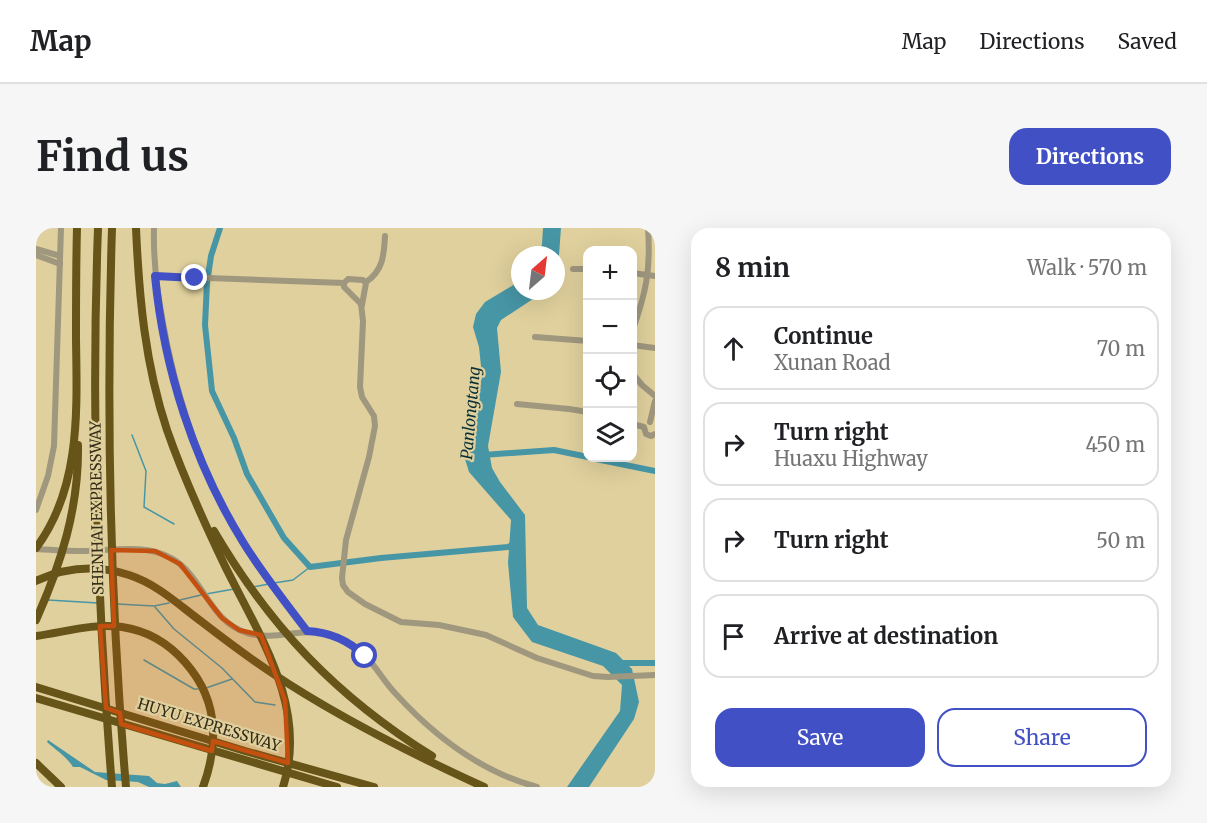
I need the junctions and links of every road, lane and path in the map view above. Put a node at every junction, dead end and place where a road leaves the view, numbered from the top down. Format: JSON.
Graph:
{"nodes":[{"id":1,"x":61,"y":228,"type":"edge"},
{"id":2,"x":77,"y":228,"type":"edge"},
{"id":3,"x":98,"y":228,"type":"edge"},
{"id":4,"x":112,"y":228,"type":"edge"},
{"id":5,"x":136,"y":228,"type":"edge"},
{"id":6,"x":154,"y":228,"type":"edge"},
{"id":7,"x":648,"y":228,"type":"edge"},
{"id":8,"x":385,"y":236,"type":"dead end"},
{"id":9,"x":38,"y":253,"type":"edge"},
{"id":10,"x":60,"y":260,"type":"junction"},
{"id":11,"x":573,"y":269,"type":"dead end"},
{"id":12,"x":583,"y":269,"type":"edge"},
{"id":13,"x":637,"y":274,"type":"edge"},
{"id":14,"x":155,"y":276,"type":"junction"},
{"id":15,"x":652,"y":276,"type":"edge"},
{"id":16,"x":366,"y":282,"type":"junction"},
{"id":17,"x":344,"y":283,"type":"junction"},
{"id":18,"x":361,"y":304,"type":"junction"},
{"id":19,"x":637,"y":320,"type":"edge"},
{"id":20,"x":535,"y":337,"type":"dead end"},
{"id":21,"x":583,"y":341,"type":"edge"},
{"id":22,"x":637,"y":346,"type":"edge"},
{"id":23,"x":655,"y":348,"type":"edge"},
{"id":24,"x":637,"y":378,"type":"edge"},
{"id":25,"x":655,"y":396,"type":"edge"},
{"id":26,"x":655,"y":401,"type":"edge"},
{"id":27,"x":517,"y":404,"type":"dead end"},
{"id":28,"x":583,"y":411,"type":"edge"},
{"id":29,"x":653,"y":423,"type":"edge"},
{"id":30,"x":637,"y":425,"type":"edge"},
{"id":31,"x":644,"y":427,"type":"junction"},
{"id":32,"x":655,"y":434,"type":"edge"},
{"id":33,"x":76,"y":451,"type":"junction"},
{"id":34,"x":36,"y":510,"type":"edge"},
{"id":35,"x":36,"y":548,"type":"edge"},
{"id":36,"x":230,"y":566,"type":"junction"},
{"id":37,"x":40,"y":579,"type":"edge"},
{"id":38,"x":36,"y":620,"type":"edge"},
{"id":39,"x":307,"y":631,"type":"junction"},
{"id":40,"x":36,"y":636,"type":"edge"},
{"id":41,"x":655,"y":675,"type":"edge"},
{"id":42,"x":36,"y":687,"type":"edge"},
{"id":43,"x":36,"y":698,"type":"edge"},
{"id":44,"x":36,"y":763,"type":"edge"},
{"id":45,"x":61,"y":787,"type":"edge"},
{"id":46,"x":112,"y":787,"type":"edge"},
{"id":47,"x":126,"y":787,"type":"edge"},
{"id":48,"x":203,"y":787,"type":"edge"},
{"id":49,"x":285,"y":787,"type":"edge"},
{"id":50,"x":337,"y":787,"type":"edge"},
{"id":51,"x":374,"y":787,"type":"edge"},
{"id":52,"x":486,"y":787,"type":"edge"},
{"id":53,"x":537,"y":787,"type":"edge"}],
"edges":[{"from":1,"to":10,"type":"street"},
{"from":2,"to":33,"type":"highway"},
{"from":3,"to":46,"type":"highway","name":"SHENHAI EXPRESSWAY"},
{"from":4,"to":47,"type":"highway","name":"SHENHAI EXPRESSWAY"},
{"from":5,"to":36,"type":"highway"},
{"from":6,"to":14,"type":"street"},
{"from":7,"to":15,"type":"street"},
{"from":8,"to":16,"type":"street"},
{"from":9,"to":10,"type":"street"},
{"from":10,"to":34,"type":"street"},
{"from":11,"to":12,"type":"street"},
{"from":13,"to":15,"type":"street"},
{"from":14,"to":17,"type":"street"},
{"from":14,"to":39,"type":"street"},
{"from":15,"to":19,"type":"street"},
{"from":16,"to":17,"type":"street"},
{"from":16,"to":18,"type":"street"},
{"from":17,"to":18,"type":"street"},
{"from":18,"to":41,"type":"street"},
{"from":20,"to":21,"type":"street"},
{"from":22,"to":23,"type":"street"},
{"from":24,"to":25,"type":"street"},
{"from":26,"to":29,"type":"street"},
{"from":27,"to":28,"type":"street"},
{"from":29,"to":31,"type":"street"},
{"from":30,"to":31,"type":"street"},
{"from":31,"to":32,"type":"street"},
{"from":33,"to":35,"type":"highway"},
{"from":33,"to":38,"type":"highway"},
{"from":35,"to":39,"type":"street"},
{"from":36,"to":49,"type":"highway"},
{"from":36,"to":52,"type":"highway"},
{"from":37,"to":52,"type":"highway"},
{"from":39,"to":53,"type":"street"},
{"from":40,"to":48,"type":"highway"},
{"from":42,"to":51,"type":"highway","name":"HUYU EXPRESSWAY"},
{"from":43,"to":50,"type":"highway","name":"HUYU EXPRESSWAY"},
{"from":44,"to":45,"type":"highway"}]}
